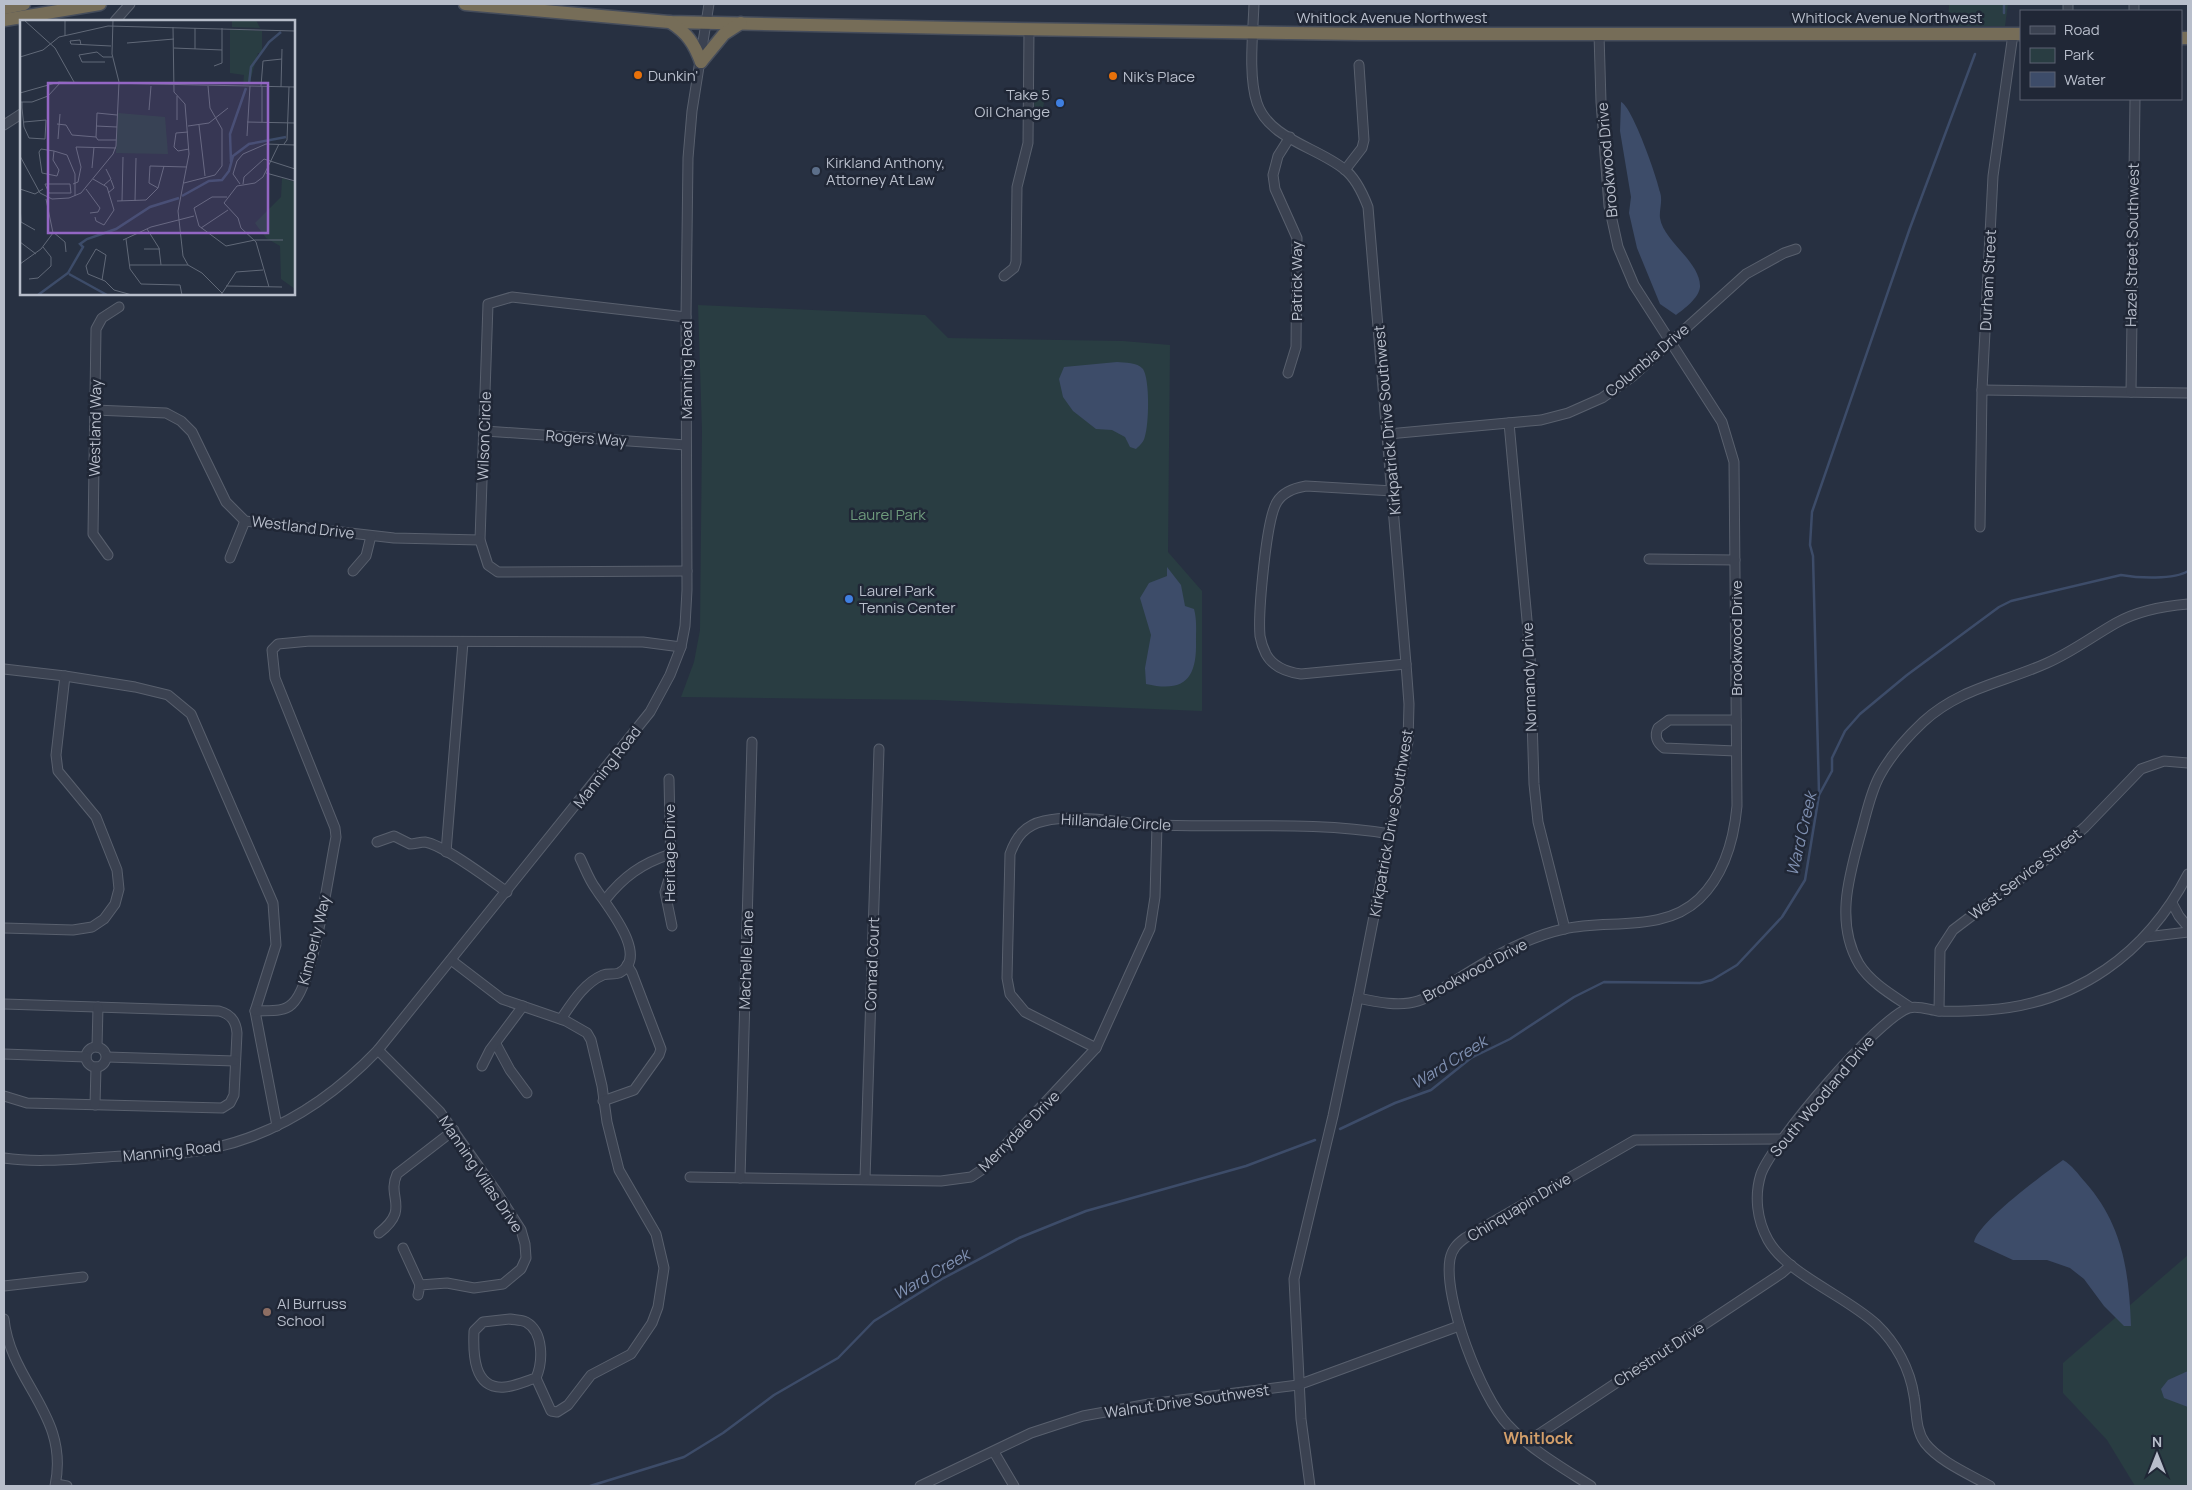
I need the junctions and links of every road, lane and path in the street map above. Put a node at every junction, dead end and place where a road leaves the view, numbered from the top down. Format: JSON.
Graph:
{"nodes":[{"id":1,"x":24,"y":4,"type":"edge"},
{"id":2,"x":100,"y":4,"type":"edge"},
{"id":3,"x":130,"y":4,"type":"edge"},
{"id":4,"x":464,"y":4,"type":"edge"},
{"id":5,"x":709,"y":4,"type":"edge"},
{"id":6,"x":1254,"y":4,"type":"edge"},
{"id":7,"x":4,"y":8,"type":"edge"},
{"id":8,"x":4,"y":20,"type":"edge"},
{"id":9,"x":116,"y":20,"type":"edge"},
{"id":10,"x":669,"y":22,"type":"junction"},
{"id":11,"x":707,"y":22,"type":"junction"},
{"id":12,"x":741,"y":23,"type":"junction"},
{"id":13,"x":1029,"y":29,"type":"junction"},
{"id":14,"x":1253,"y":33,"type":"junction"},
{"id":15,"x":1599,"y":34,"type":"junction"},
{"id":16,"x":2017,"y":34,"type":"edge"},
{"id":17,"x":701,"y":62,"type":"junction"},
{"id":18,"x":1359,"y":65,"type":"dead end"},
{"id":19,"x":2135,"y":100,"type":"edge"},
{"id":20,"x":20,"y":115,"type":"edge"},
{"id":21,"x":4,"y":125,"type":"edge"},
{"id":22,"x":1290,"y":137,"type":"junction"},
{"id":23,"x":1345,"y":170,"type":"junction"},
{"id":24,"x":1796,"y":249,"type":"dead end"},
{"id":25,"x":1004,"y":276,"type":"dead end"},
{"id":26,"x":119,"y":307,"type":"dead end"},
{"id":27,"x":686,"y":317,"type":"junction"},
{"id":28,"x":1669,"y":343,"type":"junction"},
{"id":29,"x":1288,"y":373,"type":"dead end"},
{"id":30,"x":1982,"y":390,"type":"junction"},
{"id":31,"x":2131,"y":392,"type":"junction"},
{"id":32,"x":2188,"y":393,"type":"edge"},
{"id":33,"x":95,"y":410,"type":"junction"},
{"id":34,"x":1509,"y":423,"type":"junction"},
{"id":35,"x":485,"y":431,"type":"junction"},
{"id":36,"x":1388,"y":434,"type":"junction"},
{"id":37,"x":686,"y":445,"type":"junction"},
{"id":38,"x":1393,"y":491,"type":"junction"},
{"id":39,"x":246,"y":521,"type":"junction"},
{"id":40,"x":1980,"y":527,"type":"dead end"},
{"id":41,"x":371,"y":536,"type":"junction"},
{"id":42,"x":480,"y":540,"type":"junction"},
{"id":43,"x":108,"y":555,"type":"dead end"},
{"id":44,"x":230,"y":558,"type":"dead end"},
{"id":45,"x":1650,"y":559,"type":"dead end"},
{"id":46,"x":1735,"y":560,"type":"junction"},
{"id":47,"x":352,"y":571,"type":"dead end"},
{"id":48,"x":687,"y":571,"type":"junction"},
{"id":49,"x":2188,"y":604,"type":"edge"},
{"id":50,"x":463,"y":642,"type":"junction"},
{"id":51,"x":681,"y":647,"type":"junction"},
{"id":52,"x":1406,"y":664,"type":"junction"},
{"id":53,"x":4,"y":669,"type":"edge"},
{"id":54,"x":66,"y":676,"type":"junction"},
{"id":55,"x":1736,"y":720,"type":"junction"},
{"id":56,"x":752,"y":742,"type":"dead end"},
{"id":57,"x":879,"y":749,"type":"dead end"},
{"id":58,"x":1736,"y":751,"type":"junction"},
{"id":59,"x":2188,"y":763,"type":"edge"},
{"id":60,"x":669,"y":779,"type":"dead end"},
{"id":61,"x":1157,"y":825,"type":"junction"},
{"id":62,"x":1390,"y":834,"type":"junction"},
{"id":63,"x":376,"y":842,"type":"dead end"},
{"id":64,"x":446,"y":852,"type":"junction"},
{"id":65,"x":671,"y":854,"type":"junction"},
{"id":66,"x":580,"y":858,"type":"dead end"},
{"id":67,"x":2188,"y":874,"type":"edge"},
{"id":68,"x":507,"y":892,"type":"junction"},
{"id":69,"x":605,"y":900,"type":"junction"},
{"id":70,"x":2172,"y":903,"type":"junction"},
{"id":71,"x":672,"y":926,"type":"dead end"},
{"id":72,"x":2188,"y":927,"type":"edge"},
{"id":73,"x":4,"y":928,"type":"edge"},
{"id":74,"x":1564,"y":929,"type":"junction"},
{"id":75,"x":2188,"y":932,"type":"edge"},
{"id":76,"x":2146,"y":937,"type":"junction"},
{"id":77,"x":451,"y":960,"type":"junction"},
{"id":78,"x":627,"y":965,"type":"junction"},
{"id":79,"x":1358,"y":998,"type":"junction"},
{"id":80,"x":4,"y":1004,"type":"edge"},
{"id":81,"x":523,"y":1006,"type":"junction"},
{"id":82,"x":98,"y":1007,"type":"junction"},
{"id":83,"x":1910,"y":1007,"type":"junction"},
{"id":84,"x":255,"y":1011,"type":"junction"},
{"id":85,"x":1939,"y":1011,"type":"junction"},
{"id":86,"x":561,"y":1019,"type":"junction"},
{"id":87,"x":496,"y":1044,"type":"junction"},
{"id":88,"x":97,"y":1047,"type":"junction"},
{"id":89,"x":1096,"y":1048,"type":"junction"},
{"id":90,"x":378,"y":1050,"type":"junction"},
{"id":91,"x":4,"y":1054,"type":"edge"},
{"id":92,"x":86,"y":1057,"type":"junction"},
{"id":93,"x":107,"y":1057,"type":"junction"},
{"id":94,"x":236,"y":1061,"type":"junction"},
{"id":95,"x":482,"y":1066,"type":"dead end"},
{"id":96,"x":96,"y":1067,"type":"junction"},
{"id":97,"x":527,"y":1093,"type":"dead end"},
{"id":98,"x":4,"y":1096,"type":"edge"},
{"id":99,"x":603,"y":1101,"type":"junction"},
{"id":100,"x":95,"y":1105,"type":"junction"},
{"id":101,"x":277,"y":1126,"type":"junction"},
{"id":102,"x":454,"y":1130,"type":"junction"},
{"id":103,"x":1782,"y":1139,"type":"junction"},
{"id":104,"x":4,"y":1158,"type":"edge"},
{"id":105,"x":690,"y":1177,"type":"dead end"},
{"id":106,"x":740,"y":1178,"type":"junction"},
{"id":107,"x":865,"y":1179,"type":"junction"},
{"id":108,"x":379,"y":1234,"type":"dead end"},
{"id":109,"x":403,"y":1248,"type":"dead end"},
{"id":110,"x":1791,"y":1264,"type":"junction"},
{"id":111,"x":83,"y":1278,"type":"dead end"},
{"id":112,"x":4,"y":1286,"type":"edge"},
{"id":113,"x":4,"y":1319,"type":"edge"},
{"id":114,"x":1459,"y":1326,"type":"junction"},
{"id":115,"x":536,"y":1378,"type":"junction"},
{"id":116,"x":1298,"y":1385,"type":"junction"},
{"id":117,"x":1527,"y":1442,"type":"junction"},
{"id":118,"x":994,"y":1452,"type":"junction"},
{"id":119,"x":56,"y":1485,"type":"edge"},
{"id":120,"x":67,"y":1486,"type":"edge"},
{"id":121,"x":920,"y":1486,"type":"edge"},
{"id":122,"x":1014,"y":1486,"type":"edge"},
{"id":123,"x":1310,"y":1486,"type":"edge"},
{"id":124,"x":1591,"y":1486,"type":"edge"},
{"id":125,"x":1990,"y":1486,"type":"edge"}],
"edges":[{"from":1,"to":7,"type":"highway"},
{"from":2,"to":8,"type":"highway"},
{"from":3,"to":9,"type":"street"},
{"from":4,"to":10,"type":"highway","name":"Whitlock Avenue Northwest"},
{"from":5,"to":11,"type":"street","name":"Manning Road"},
{"from":6,"to":14,"type":"street","name":"Kirkpatrick Drive Southwest"},
{"from":10,"to":11,"type":"highway","name":"Whitlock Avenue Northwest"},
{"from":10,"to":17,"type":"highway"},
{"from":11,"to":12,"type":"highway","name":"Whitlock Avenue Northwest"},
{"from":11,"to":17,"type":"street","name":"Manning Road"},
{"from":12,"to":13,"type":"highway","name":"Whitlock Avenue Northwest"},
{"from":12,"to":17,"type":"highway"},
{"from":13,"to":14,"type":"highway","name":"Whitlock Avenue Northwest"},
{"from":13,"to":25,"type":"street"},
{"from":14,"to":15,"type":"highway","name":"Whitlock Avenue Northwest"},
{"from":14,"to":22,"type":"street","name":"Kirkpatrick Drive Southwest"},
{"from":15,"to":16,"type":"highway","name":"Whitlock Avenue Northwest"},
{"from":15,"to":28,"type":"street","name":"Brookwood Drive"},
{"from":16,"to":30,"type":"street","name":"Durham Street"},
{"from":17,"to":27,"type":"street","name":"Manning Road"},
{"from":18,"to":23,"type":"street"},
{"from":19,"to":31,"type":"street","name":"Hazel Street Southwest"},
{"from":20,"to":21,"type":"street"},
{"from":22,"to":23,"type":"street","name":"Kirkpatrick Drive Southwest"},
{"from":22,"to":29,"type":"street","name":"Patrick Way"},
{"from":23,"to":36,"type":"street","name":"Kirkpatrick Drive Southwest"},
{"from":24,"to":28,"type":"street","name":"Columbia Drive"},
{"from":26,"to":33,"type":"street","name":"Westland Way"},
{"from":27,"to":35,"type":"street","name":"Wilson Circle"},
{"from":27,"to":37,"type":"street","name":"Manning Road"},
{"from":28,"to":34,"type":"street","name":"Columbia Drive"},
{"from":28,"to":46,"type":"street","name":"Brookwood Drive"},
{"from":30,"to":31,"type":"street"},
{"from":30,"to":40,"type":"street","name":"Durham Street"},
{"from":31,"to":32,"type":"street"},
{"from":33,"to":39,"type":"street","name":"Westland Drive"},
{"from":33,"to":43,"type":"street","name":"Westland Way"},
{"from":34,"to":36,"type":"street","name":"Columbia Drive"},
{"from":34,"to":74,"type":"street","name":"Normandy Drive"},
{"from":35,"to":37,"type":"street","name":"Rogers Way"},
{"from":35,"to":42,"type":"street","name":"Wilson Circle"},
{"from":36,"to":38,"type":"street","name":"Kirkpatrick Drive Southwest"},
{"from":37,"to":48,"type":"street","name":"Manning Road"},
{"from":38,"to":52,"type":"street","name":"Kirkpatrick Drive Southwest"},
{"from":38,"to":52,"type":"street"},
{"from":39,"to":41,"type":"street","name":"Westland Drive"},
{"from":39,"to":44,"type":"street"},
{"from":41,"to":42,"type":"street","name":"Westland Drive"},
{"from":41,"to":47,"type":"street"},
{"from":42,"to":48,"type":"street","name":"Wilson Circle"},
{"from":45,"to":46,"type":"street"},
{"from":46,"to":55,"type":"street","name":"Brookwood Drive"},
{"from":48,"to":51,"type":"street","name":"Manning Road"},
{"from":49,"to":83,"type":"street"},
{"from":50,"to":51,"type":"street","name":"Kimberly Way"},
{"from":50,"to":64,"type":"street"},
{"from":50,"to":84,"type":"street","name":"Kimberly Way"},
{"from":51,"to":68,"type":"street","name":"Manning Road"},
{"from":52,"to":62,"type":"street","name":"Kirkpatrick Drive Southwest"},
{"from":53,"to":54,"type":"street"},
{"from":54,"to":73,"type":"street"},
{"from":54,"to":84,"type":"street"},
{"from":55,"to":58,"type":"street","name":"Brookwood Drive"},
{"from":55,"to":58,"type":"street"},
{"from":56,"to":106,"type":"street","name":"Machelle Lane"},
{"from":57,"to":107,"type":"street","name":"Conrad Court"},
{"from":58,"to":74,"type":"street","name":"Brookwood Drive"},
{"from":59,"to":85,"type":"street","name":"West Service Street"},
{"from":60,"to":65,"type":"street","name":"Heritage Drive"},
{"from":61,"to":62,"type":"street","name":"Hillandale Circle"},
{"from":61,"to":89,"type":"street","name":"Merrydale Drive"},
{"from":61,"to":89,"type":"street","name":"Hillandale Circle"},
{"from":62,"to":79,"type":"street","name":"Kirkpatrick Drive Southwest"},
{"from":63,"to":64,"type":"street"},
{"from":64,"to":68,"type":"street"},
{"from":65,"to":69,"type":"street"},
{"from":65,"to":71,"type":"street","name":"Heritage Drive"},
{"from":66,"to":69,"type":"street"},
{"from":67,"to":70,"type":"street"},
{"from":68,"to":77,"type":"street","name":"Manning Road"},
{"from":69,"to":78,"type":"street"},
{"from":70,"to":72,"type":"street"},
{"from":70,"to":76,"type":"street"},
{"from":74,"to":79,"type":"street","name":"Brookwood Drive"},
{"from":75,"to":76,"type":"street"},
{"from":76,"to":85,"type":"street"},
{"from":77,"to":81,"type":"street"},
{"from":77,"to":90,"type":"street","name":"Manning Road"},
{"from":78,"to":86,"type":"street"},
{"from":78,"to":99,"type":"street"},
{"from":79,"to":116,"type":"street","name":"Kirkpatrick Drive Southwest"},
{"from":80,"to":82,"type":"street"},
{"from":81,"to":86,"type":"street"},
{"from":81,"to":87,"type":"street"},
{"from":82,"to":88,"type":"street"},
{"from":82,"to":94,"type":"street"},
{"from":83,"to":85,"type":"street"},
{"from":83,"to":103,"type":"street","name":"South Woodland Drive"},
{"from":84,"to":101,"type":"street"},
{"from":86,"to":99,"type":"street"},
{"from":87,"to":95,"type":"street"},
{"from":87,"to":97,"type":"street"},
{"from":88,"to":92,"type":"street"},
{"from":88,"to":93,"type":"street"},
{"from":89,"to":107,"type":"street","name":"Merrydale Drive"},
{"from":90,"to":101,"type":"street","name":"Manning Road"},
{"from":90,"to":102,"type":"street","name":"Manning Villas Drive"},
{"from":91,"to":92,"type":"street"},
{"from":92,"to":96,"type":"street"},
{"from":93,"to":94,"type":"street"},
{"from":93,"to":96,"type":"street"},
{"from":94,"to":100,"type":"street"},
{"from":96,"to":100,"type":"street"},
{"from":98,"to":100,"type":"street"},
{"from":99,"to":115,"type":"street"},
{"from":101,"to":104,"type":"street","name":"Manning Road"},
{"from":102,"to":108,"type":"street"},
{"from":102,"to":109,"type":"street","name":"Manning Villas Drive"},
{"from":103,"to":110,"type":"street","name":"South Woodland Drive"},
{"from":103,"to":114,"type":"street","name":"Chinquapin Drive"},
{"from":105,"to":106,"type":"street","name":"Merrydale Drive"},
{"from":106,"to":107,"type":"street","name":"Merrydale Drive"},
{"from":110,"to":117,"type":"street","name":"Chestnut Drive"},
{"from":110,"to":125,"type":"street","name":"South Woodland Drive"},
{"from":111,"to":112,"type":"street"},
{"from":113,"to":119,"type":"street"},
{"from":114,"to":116,"type":"street","name":"Walnut Drive Southwest"},
{"from":114,"to":117,"type":"street","name":"Chinquapin Drive"},
{"from":115,"to":115,"type":"street"},
{"from":116,"to":118,"type":"street","name":"Walnut Drive Southwest"},
{"from":116,"to":123,"type":"street","name":"Kirkpatrick Drive Southwest"},
{"from":117,"to":124,"type":"street","name":"Chinquapin Drive"},
{"from":118,"to":121,"type":"street","name":"Walnut Drive Southwest"},
{"from":118,"to":122,"type":"street"},
{"from":119,"to":120,"type":"street"}]}
